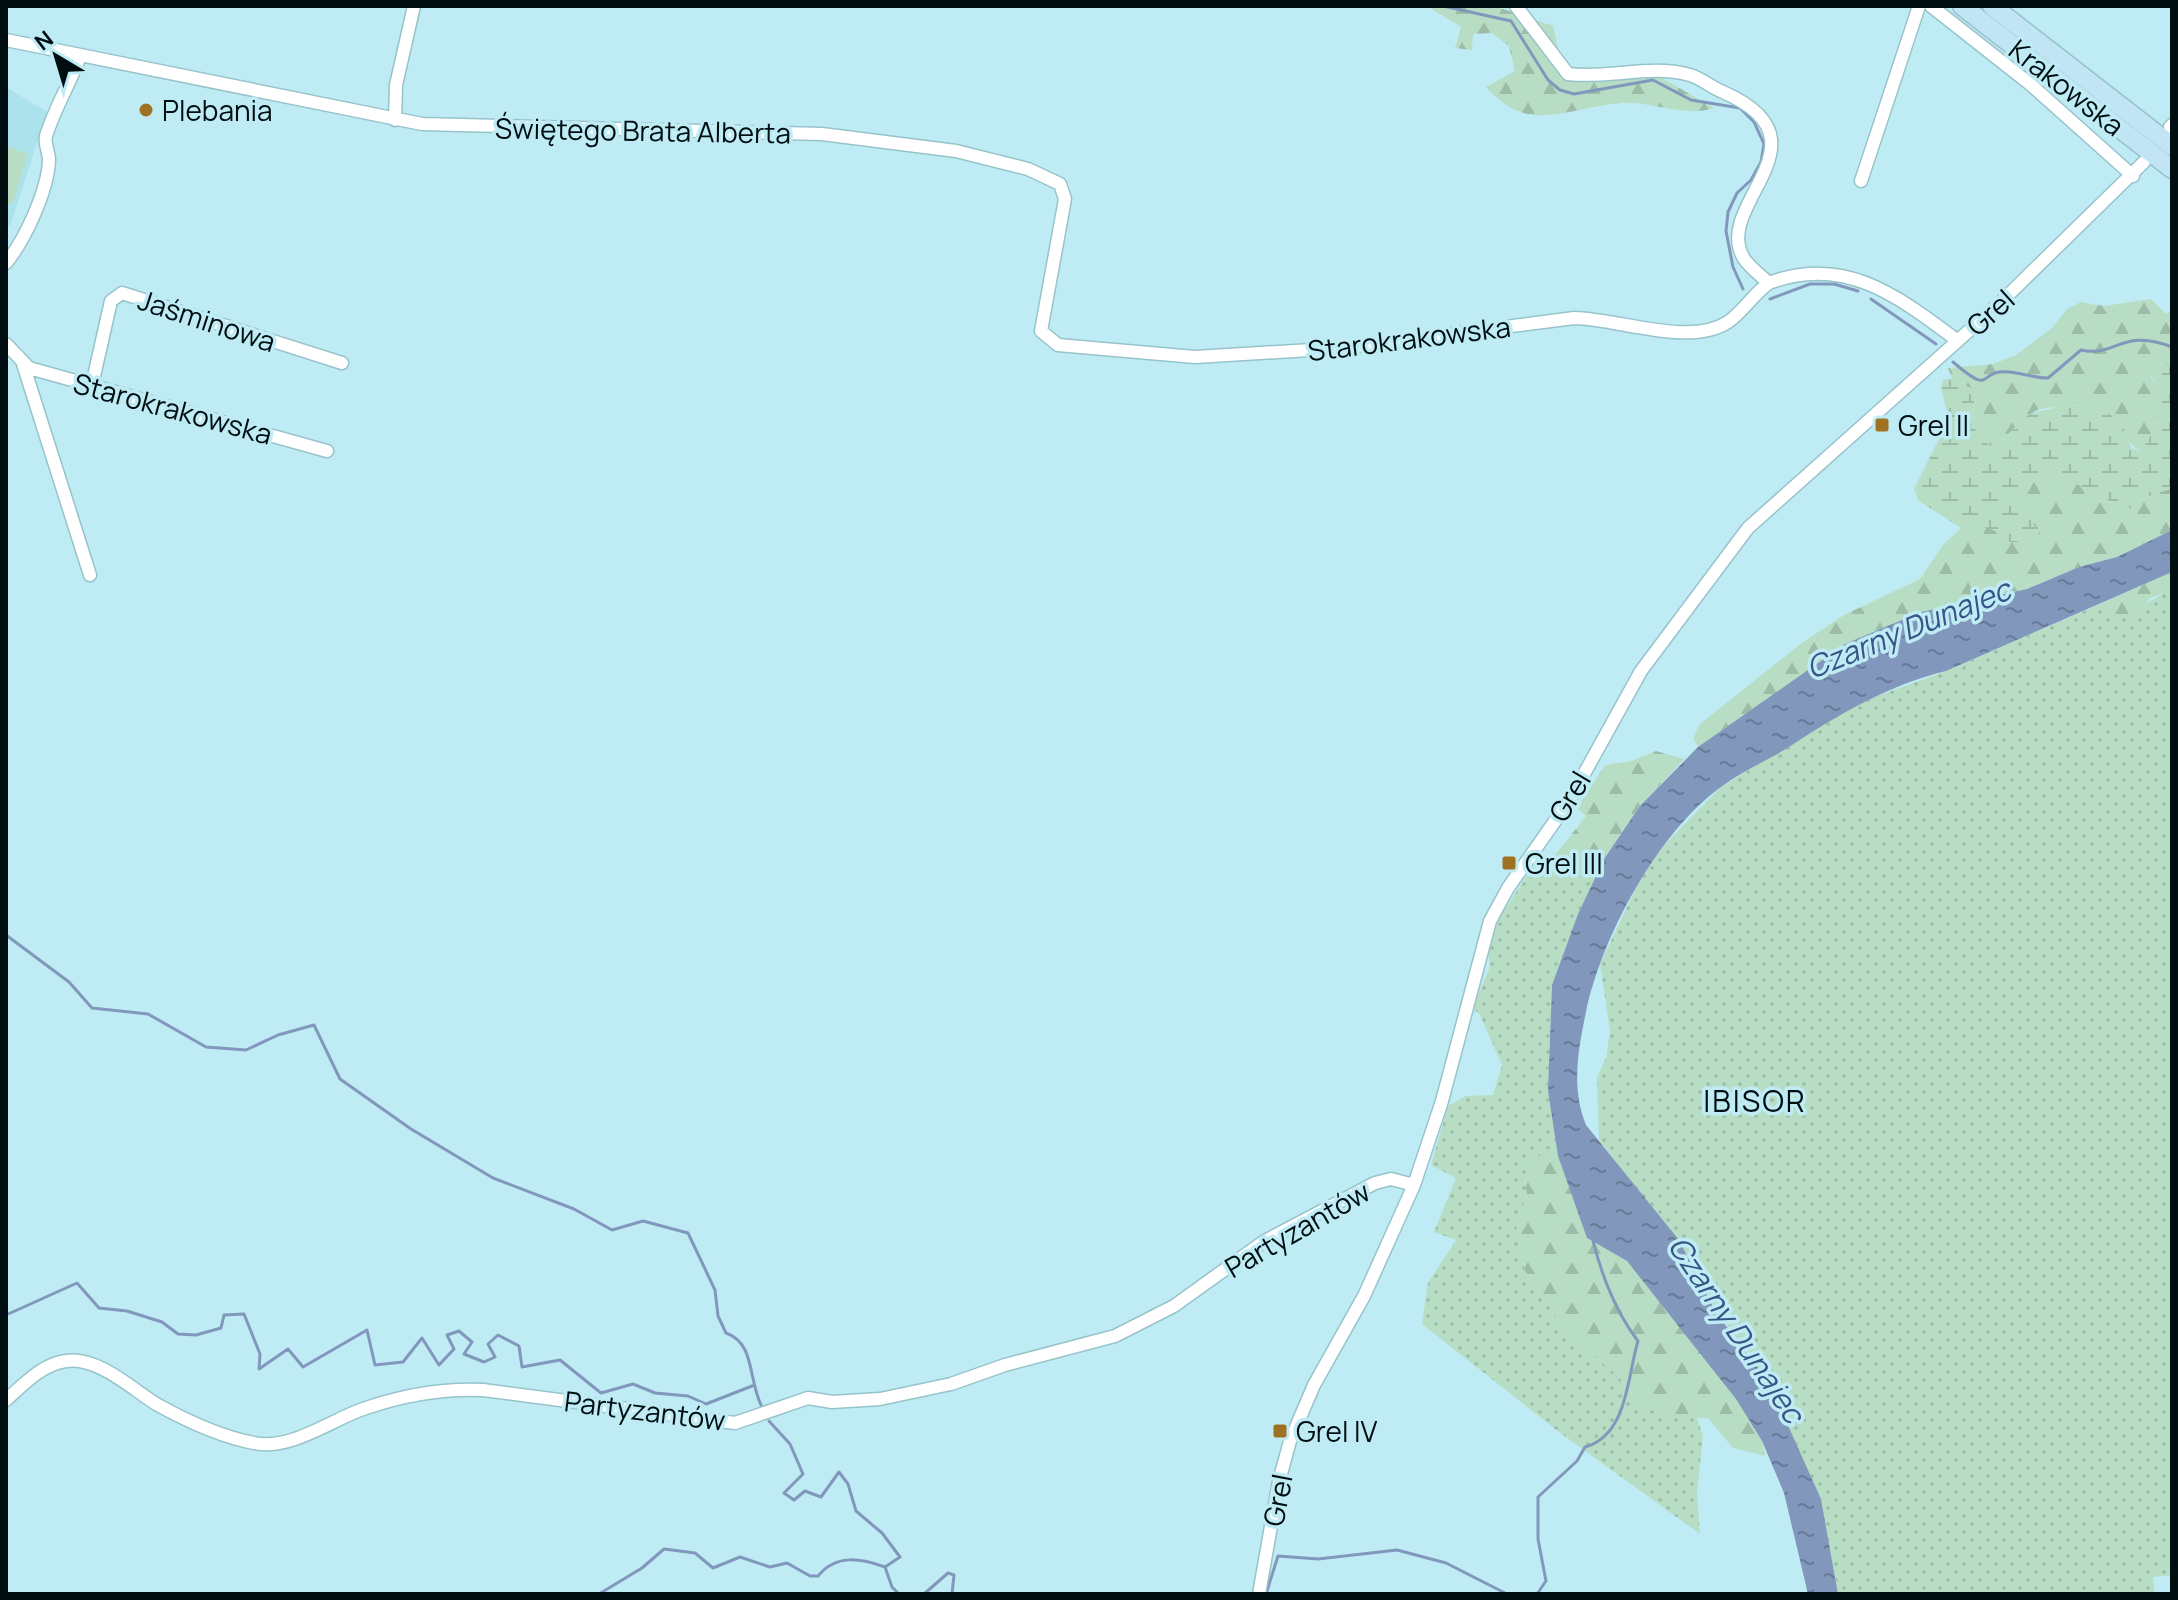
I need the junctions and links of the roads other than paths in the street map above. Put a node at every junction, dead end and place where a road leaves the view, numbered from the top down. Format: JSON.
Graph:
{"nodes":[{"id":1,"x":414,"y":6,"type":"edge"},
{"id":2,"x":1516,"y":6,"type":"edge"},
{"id":3,"x":1919,"y":6,"type":"edge"},
{"id":4,"x":1931,"y":6,"type":"edge"},
{"id":5,"x":1962,"y":6,"type":"edge"},
{"id":6,"x":1992,"y":6,"type":"edge"},
{"id":7,"x":6,"y":40,"type":"edge"},
{"id":8,"x":80,"y":56,"type":"junction"},
{"id":9,"x":395,"y":120,"type":"junction"},
{"id":10,"x":2171,"y":133,"type":"edge"},
{"id":11,"x":2144,"y":162,"type":"dead end"},
{"id":12,"x":2172,"y":169,"type":"edge"},
{"id":13,"x":2133,"y":176,"type":"junction"},
{"id":14,"x":1861,"y":181,"type":"dead end"},
{"id":15,"x":6,"y":263,"type":"edge"},
{"id":16,"x":1769,"y":283,"type":"junction"},
{"id":17,"x":1040,"y":327,"type":"joint"},
{"id":18,"x":1958,"y":341,"type":"junction"},
{"id":19,"x":6,"y":344,"type":"edge"},
{"id":20,"x":22,"y":361,"type":"junction"},
{"id":21,"x":342,"y":363,"type":"dead end"},
{"id":22,"x":92,"y":385,"type":"junction"},
{"id":23,"x":327,"y":451,"type":"dead end"},
{"id":24,"x":90,"y":575,"type":"dead end"},
{"id":25,"x":1414,"y":1185,"type":"junction"},
{"id":26,"x":6,"y":1400,"type":"edge"},
{"id":27,"x":1259,"y":1594,"type":"edge"}],
"edges":[{"from":1,"to":9,"type":"street"},
{"from":2,"to":16,"type":"street"},
{"from":3,"to":14,"type":"street"},
{"from":4,"to":13,"type":"street"},
{"from":5,"to":12,"type":"main road","name":"Krakowska"},
{"from":6,"to":10,"type":"main road","name":"Krakowska"},
{"from":7,"to":8,"type":"street","name":"Świętego Brata Alberta"},
{"from":8,"to":9,"type":"street","name":"Świętego Brata Alberta"},
{"from":8,"to":15,"type":"street"},
{"from":9,"to":17,"type":"street","name":"Świętego Brata Alberta"},
{"from":11,"to":13,"type":"street","name":"Grel"},
{"from":13,"to":18,"type":"street","name":"Grel"},
{"from":16,"to":17,"type":"street","name":"Starokrakowska"},
{"from":16,"to":18,"type":"street","name":"Starokrakowska"},
{"from":18,"to":25,"type":"street","name":"Grel"},
{"from":19,"to":20,"type":"street","name":"Starokrakowska"},
{"from":20,"to":22,"type":"street","name":"Starokrakowska"},
{"from":20,"to":24,"type":"street","name":"Starokrakowska"},
{"from":21,"to":22,"type":"street","name":"Jaśminowa"},
{"from":22,"to":23,"type":"street","name":"Starokrakowska"},
{"from":25,"to":26,"type":"street","name":"Partyzantów"},
{"from":25,"to":27,"type":"street","name":"Grel"}]}
